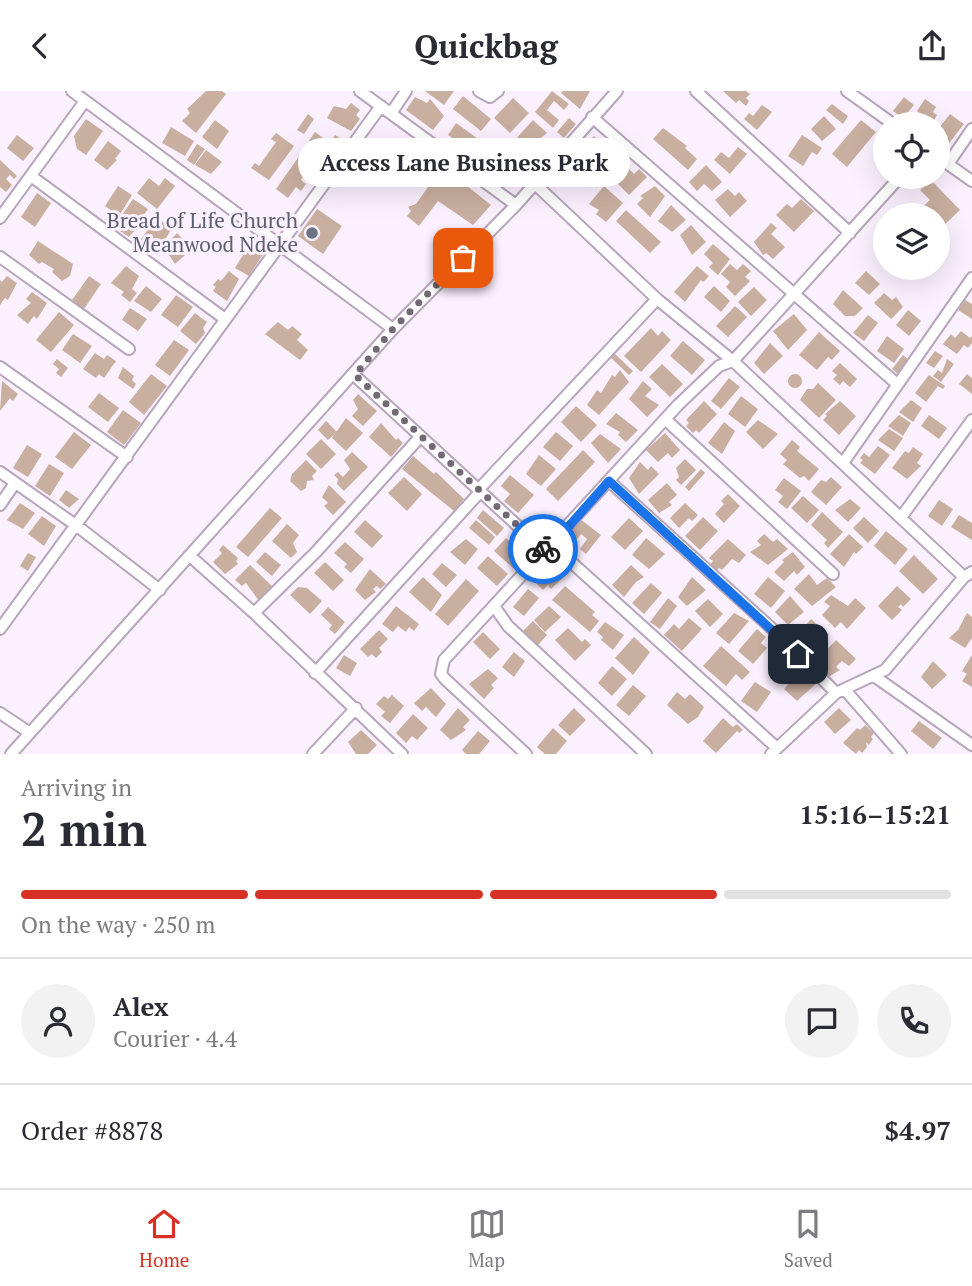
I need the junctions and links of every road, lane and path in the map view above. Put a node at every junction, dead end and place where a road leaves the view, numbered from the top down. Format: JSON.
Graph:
{"nodes":[{"id":1,"x":360,"y":91,"type":"edge"},
{"id":2,"x":406,"y":91,"type":"edge"},
{"id":3,"x":479,"y":91,"type":"edge"},
{"id":4,"x":498,"y":91,"type":"edge"},
{"id":5,"x":618,"y":91,"type":"edge"},
{"id":6,"x":696,"y":91,"type":"edge"},
{"id":7,"x":846,"y":91,"type":"edge"},
{"id":8,"x":78,"y":94,"type":"edge"},
{"id":9,"x":382,"y":106,"type":"junction"},
{"id":10,"x":876,"y":112,"type":"edge"},
{"id":11,"x":392,"y":113,"type":"junction"},
{"id":12,"x":593,"y":117,"type":"junction"},
{"id":13,"x":972,"y":129,"type":"edge"},
{"id":14,"x":950,"y":153,"type":"edge"},
{"id":15,"x":950,"y":165,"type":"edge"},
{"id":16,"x":31,"y":176,"type":"junction"},
{"id":17,"x":972,"y":181,"type":"edge"},
{"id":18,"x":534,"y":183,"type":"junction"},
{"id":19,"x":889,"y":189,"type":"edge"},
{"id":20,"x":516,"y":205,"type":"junction"},
{"id":21,"x":0,"y":218,"type":"edge"},
{"id":22,"x":850,"y":233,"type":"junction"},
{"id":23,"x":279,"y":247,"type":"junction"},
{"id":24,"x":0,"y":257,"type":"edge"},
{"id":25,"x":972,"y":278,"type":"edge"},
{"id":26,"x":794,"y":291,"type":"junction"},
{"id":27,"x":657,"y":299,"type":"junction"},
{"id":28,"x":225,"y":319,"type":"junction"},
{"id":29,"x":393,"y":329,"type":"junction"},
{"id":30,"x":129,"y":349,"type":"dead end"},
{"id":31,"x":733,"y":361,"type":"junction"},
{"id":32,"x":0,"y":367,"type":"edge"},
{"id":33,"x":355,"y":375,"type":"junction"},
{"id":34,"x":897,"y":384,"type":"junction"},
{"id":35,"x":665,"y":419,"type":"junction"},
{"id":36,"x":972,"y":420,"type":"edge"},
{"id":37,"x":420,"y":437,"type":"junction"},
{"id":38,"x":127,"y":457,"type":"junction"},
{"id":39,"x":843,"y":463,"type":"junction"},
{"id":40,"x":0,"y":472,"type":"edge"},
{"id":41,"x":609,"y":481,"type":"junction"},
{"id":42,"x":15,"y":484,"type":"junction"},
{"id":43,"x":480,"y":490,"type":"junction"},
{"id":44,"x":0,"y":505,"type":"edge"},
{"id":45,"x":902,"y":516,"type":"junction"},
{"id":46,"x":77,"y":526,"type":"junction"},
{"id":47,"x":546,"y":552,"type":"junction"},
{"id":48,"x":190,"y":557,"type":"junction"},
{"id":49,"x":833,"y":574,"type":"dead end"},
{"id":50,"x":968,"y":574,"type":"edge"},
{"id":51,"x":160,"y":590,"type":"junction"},
{"id":52,"x":494,"y":605,"type":"junction"},
{"id":53,"x":254,"y":613,"type":"junction"},
{"id":54,"x":0,"y":629,"type":"edge"},
{"id":55,"x":315,"y":673,"type":"junction"},
{"id":56,"x":874,"y":676,"type":"junction"},
{"id":57,"x":841,"y":692,"type":"junction"},
{"id":58,"x":356,"y":708,"type":"junction"},
{"id":59,"x":0,"y":713,"type":"edge"},
{"id":60,"x":30,"y":733,"type":"junction"},
{"id":61,"x":972,"y":745,"type":"edge"},
{"id":62,"x":774,"y":751,"type":"edge"},
{"id":63,"x":893,"y":751,"type":"edge"},
{"id":64,"x":14,"y":753,"type":"edge"},
{"id":65,"x":313,"y":754,"type":"edge"},
{"id":66,"x":402,"y":754,"type":"edge"},
{"id":67,"x":526,"y":754,"type":"edge"},
{"id":68,"x":646,"y":754,"type":"edge"}],
"edges":[{"from":1,"to":9,"type":"street"},
{"from":2,"to":11,"type":"street"},
{"from":3,"to":4,"type":"street"},
{"from":5,"to":12,"type":"street"},
{"from":6,"to":22,"type":"street"},
{"from":7,"to":10,"type":"street"},
{"from":8,"to":16,"type":"street"},
{"from":8,"to":23,"type":"street"},
{"from":9,"to":11,"type":"street"},
{"from":9,"to":23,"type":"street"},
{"from":11,"to":20,"type":"street"},
{"from":12,"to":18,"type":"street"},
{"from":12,"to":26,"type":"street"},
{"from":13,"to":14,"type":"street"},
{"from":15,"to":17,"type":"street"},
{"from":16,"to":21,"type":"street"},
{"from":16,"to":28,"type":"street"},
{"from":18,"to":20,"type":"street"},
{"from":18,"to":27,"type":"street"},
{"from":19,"to":22,"type":"street"},
{"from":20,"to":29,"type":"street"},
{"from":22,"to":26,"type":"street"},
{"from":23,"to":28,"type":"street"},
{"from":23,"to":29,"type":"street"},
{"from":24,"to":30,"type":"street"},
{"from":25,"to":34,"type":"street"},
{"from":26,"to":31,"type":"street"},
{"from":26,"to":34,"type":"street"},
{"from":27,"to":31,"type":"street"},
{"from":27,"to":43,"type":"street"},
{"from":28,"to":38,"type":"street"},
{"from":29,"to":33,"type":"street"},
{"from":31,"to":35,"type":"street"},
{"from":31,"to":39,"type":"street"},
{"from":32,"to":38,"type":"street"},
{"from":33,"to":37,"type":"street"},
{"from":33,"to":48,"type":"street"},
{"from":34,"to":39,"type":"street"},
{"from":35,"to":41,"type":"street"},
{"from":35,"to":49,"type":"street"},
{"from":36,"to":45,"type":"street"},
{"from":37,"to":43,"type":"street"},
{"from":37,"to":53,"type":"street"},
{"from":38,"to":46,"type":"street"},
{"from":39,"to":45,"type":"street"},
{"from":40,"to":42,"type":"street"},
{"from":41,"to":47,"type":"street"},
{"from":41,"to":57,"type":"street"},
{"from":42,"to":44,"type":"street"},
{"from":42,"to":46,"type":"street"},
{"from":43,"to":47,"type":"street"},
{"from":43,"to":55,"type":"street"},
{"from":45,"to":50,"type":"street"},
{"from":46,"to":51,"type":"street"},
{"from":46,"to":54,"type":"street"},
{"from":47,"to":52,"type":"street"},
{"from":47,"to":62,"type":"street"},
{"from":48,"to":51,"type":"street"},
{"from":48,"to":53,"type":"street"},
{"from":50,"to":56,"type":"street"},
{"from":51,"to":60,"type":"street"},
{"from":52,"to":67,"type":"street"},
{"from":52,"to":68,"type":"street"},
{"from":53,"to":55,"type":"street"},
{"from":55,"to":58,"type":"street"},
{"from":56,"to":57,"type":"street"},
{"from":56,"to":61,"type":"street"},
{"from":57,"to":62,"type":"street"},
{"from":57,"to":63,"type":"street"},
{"from":58,"to":65,"type":"street"},
{"from":58,"to":66,"type":"street"},
{"from":59,"to":60,"type":"street"},
{"from":60,"to":64,"type":"street"}]}
